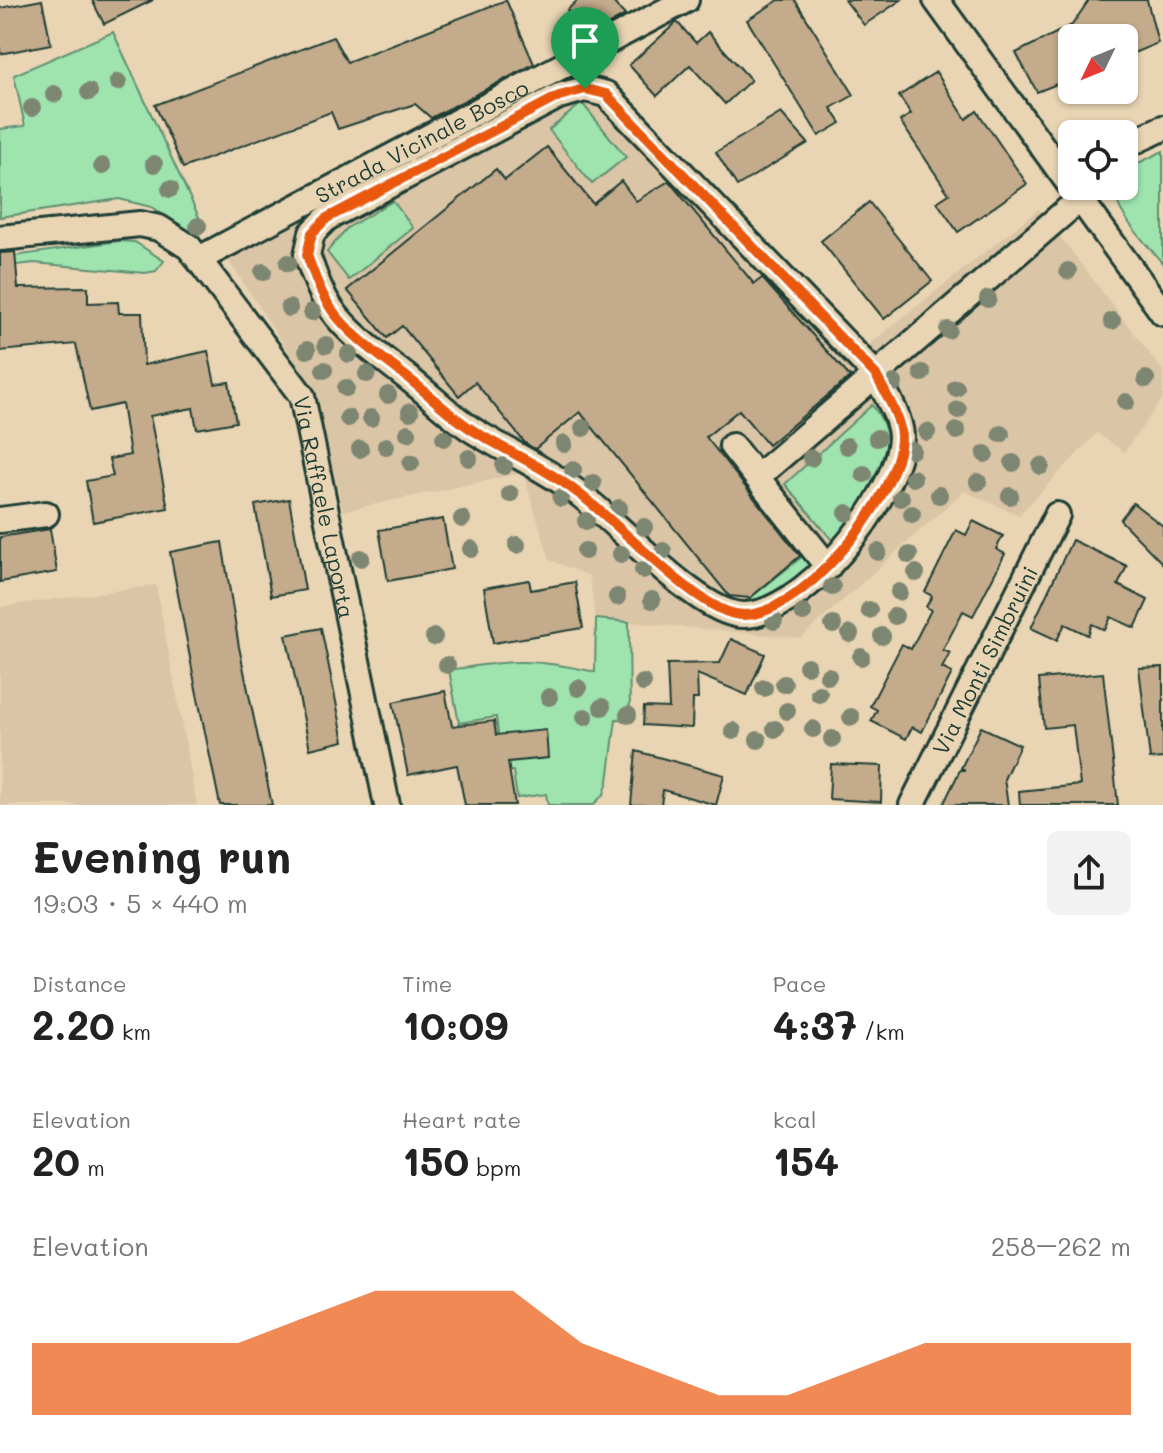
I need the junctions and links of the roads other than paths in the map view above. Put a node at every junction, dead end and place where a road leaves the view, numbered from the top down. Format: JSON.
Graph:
{"nodes":[{"id":1,"x":686,"y":0,"type":"edge"},
{"id":2,"x":936,"y":0,"type":"edge"},
{"id":3,"x":1163,"y":128,"type":"edge"},
{"id":4,"x":1138,"y":140,"type":"edge"},
{"id":5,"x":1058,"y":159,"type":"edge"},
{"id":6,"x":1079,"y":200,"type":"edge"},
{"id":7,"x":1081,"y":200,"type":"edge"},
{"id":8,"x":0,"y":238,"type":"edge"},
{"id":9,"x":199,"y":259,"type":"junction"},
{"id":10,"x":1163,"y":313,"type":"edge"},
{"id":11,"x":876,"y":375,"type":"junction"},
{"id":12,"x":732,"y":446,"type":"dead end"},
{"id":13,"x":757,"y":477,"type":"junction"},
{"id":14,"x":46,"y":514,"type":"dead end"},
{"id":15,"x":1057,"y":515,"type":"dead end"},
{"id":16,"x":0,"y":520,"type":"edge"},
{"id":17,"x":828,"y":567,"type":"junction"},
{"id":18,"x":387,"y":805,"type":"edge"},
{"id":19,"x":912,"y":805,"type":"edge"}],
"edges":[{"from":1,"to":9,"type":"street","name":"Strada Vicinale Bosco"},
{"from":2,"to":5,"type":"street"},
{"from":3,"to":4,"type":"street"},
{"from":6,"to":11,"type":"street"},
{"from":7,"to":10,"type":"street"},
{"from":8,"to":9,"type":"street","name":"Via Raffaele Laporta"},
{"from":9,"to":18,"type":"street","name":"Via Raffaele Laporta"},
{"from":11,"to":13,"type":"street"},
{"from":11,"to":17,"type":"street"},
{"from":11,"to":17,"type":"street"},
{"from":12,"to":13,"type":"street"},
{"from":13,"to":17,"type":"street"},
{"from":14,"to":16,"type":"street"},
{"from":15,"to":19,"type":"street","name":"Via Monti Simbruini"}]}
